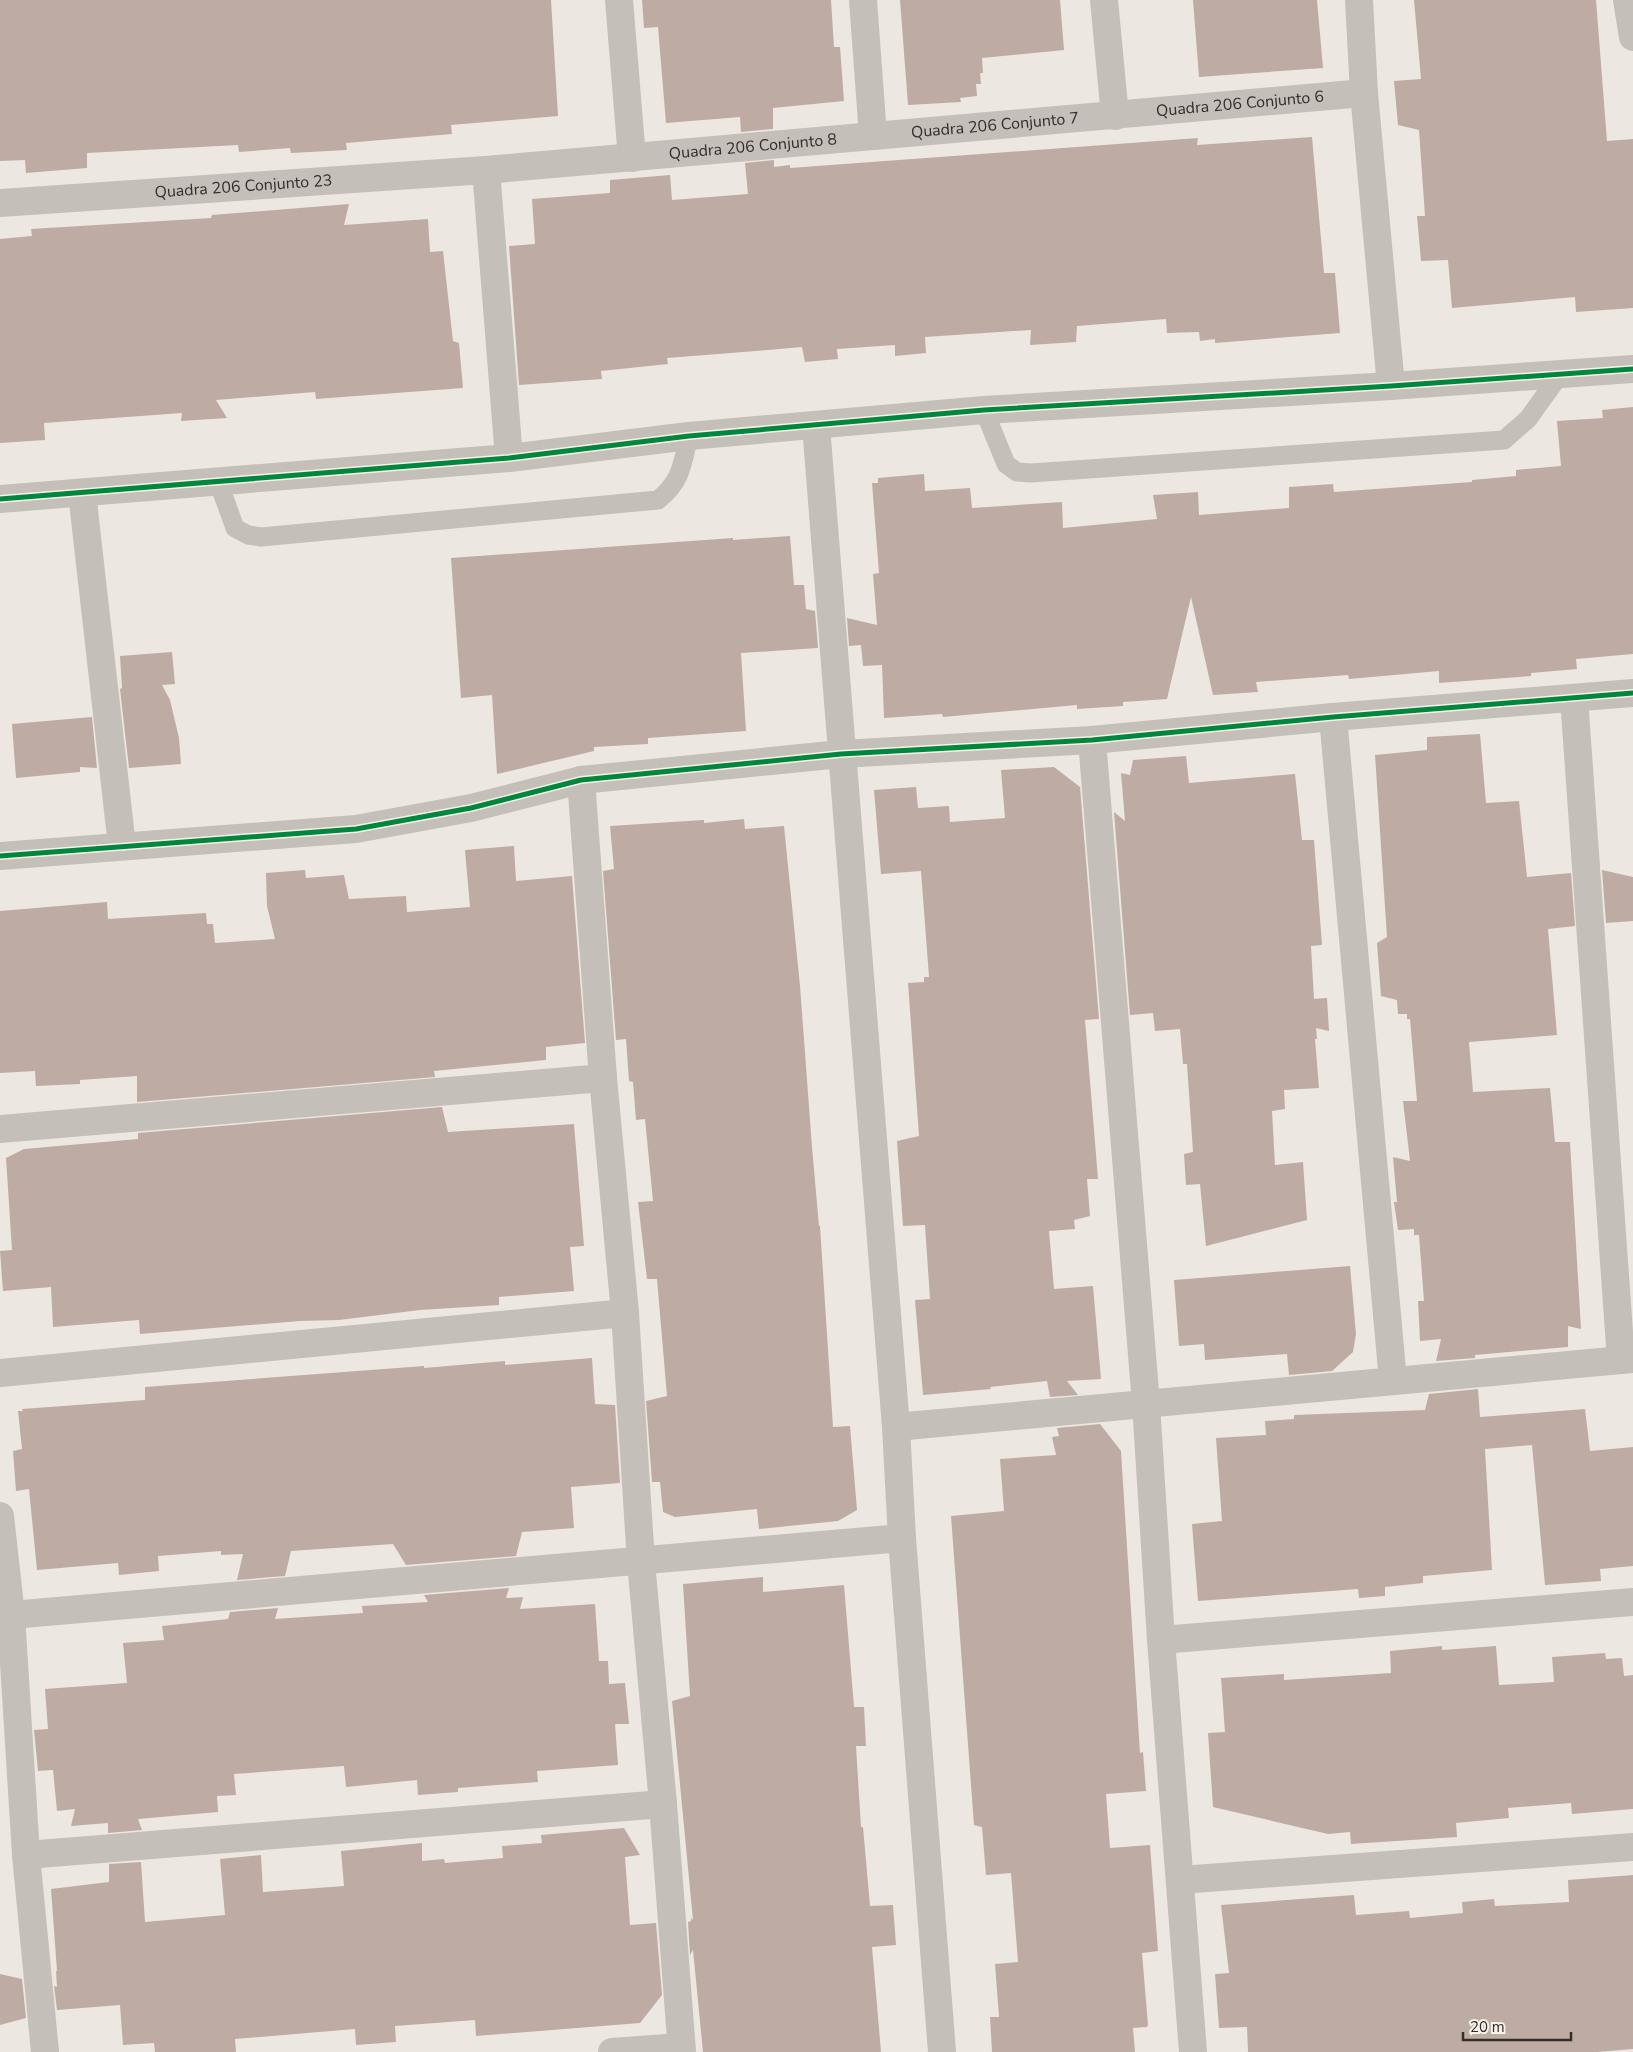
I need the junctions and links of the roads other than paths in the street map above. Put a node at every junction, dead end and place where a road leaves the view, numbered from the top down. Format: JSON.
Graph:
{"nodes":[{"id":1,"x":619,"y":0,"type":"edge"},
{"id":2,"x":863,"y":0,"type":"edge"},
{"id":3,"x":1104,"y":0,"type":"edge"},
{"id":4,"x":1359,"y":0,"type":"edge"},
{"id":5,"x":1627,"y":0,"type":"edge"},
{"id":6,"x":1633,"y":37,"type":"edge"},
{"id":7,"x":1364,"y":93,"type":"junction"},
{"id":8,"x":1115,"y":116,"type":"junction"},
{"id":9,"x":873,"y":136,"type":"junction"},
{"id":10,"x":632,"y":158,"type":"junction"},
{"id":11,"x":486,"y":170,"type":"junction"},
{"id":12,"x":0,"y":203,"type":"edge"},
{"id":13,"x":1633,"y":369,"type":"edge"},
{"id":14,"x":1561,"y":373,"type":"junction"},
{"id":15,"x":1391,"y":386,"type":"junction"},
{"id":16,"x":984,"y":410,"type":"junction"},
{"id":17,"x":816,"y":426,"type":"junction"},
{"id":18,"x":689,"y":436,"type":"junction"},
{"id":19,"x":509,"y":458,"type":"junction"},
{"id":20,"x":218,"y":482,"type":"junction"},
{"id":21,"x":82,"y":493,"type":"junction"},
{"id":22,"x":0,"y":498,"type":"edge"},
{"id":23,"x":1633,"y":693,"type":"edge"},
{"id":24,"x":1574,"y":698,"type":"junction"},
{"id":25,"x":1333,"y":717,"type":"junction"},
{"id":26,"x":1092,"y":740,"type":"junction"},
{"id":27,"x":841,"y":754,"type":"junction"},
{"id":28,"x":581,"y":780,"type":"junction"},
{"id":29,"x":122,"y":846,"type":"junction"},
{"id":30,"x":0,"y":856,"type":"edge"},
{"id":31,"x":603,"y":1078,"type":"junction"},
{"id":32,"x":0,"y":1129,"type":"edge"},
{"id":33,"x":625,"y":1313,"type":"junction"},
{"id":34,"x":1627,"y":1360,"type":"edge"},
{"id":35,"x":0,"y":1373,"type":"edge"},
{"id":36,"x":1393,"y":1380,"type":"junction"},
{"id":37,"x":1146,"y":1404,"type":"junction"},
{"id":38,"x":896,"y":1427,"type":"junction"},
{"id":39,"x":0,"y":1516,"type":"edge"},
{"id":40,"x":902,"y":1538,"type":"junction"},
{"id":41,"x":641,"y":1562,"type":"junction"},
{"id":42,"x":1633,"y":1602,"type":"edge"},
{"id":43,"x":11,"y":1615,"type":"junction"},
{"id":44,"x":1161,"y":1640,"type":"junction"},
{"id":45,"x":663,"y":1804,"type":"junction"},
{"id":46,"x":1633,"y":1847,"type":"edge"},
{"id":47,"x":26,"y":1854,"type":"junction"},
{"id":48,"x":1180,"y":1880,"type":"junction"},
{"id":49,"x":682,"y":2050,"type":"edge"},
{"id":50,"x":45,"y":2052,"type":"edge"},
{"id":51,"x":612,"y":2052,"type":"edge"},
{"id":52,"x":942,"y":2052,"type":"edge"},
{"id":53,"x":1193,"y":2052,"type":"edge"}],
"edges":[{"from":1,"to":10,"type":"street"},
{"from":2,"to":9,"type":"street"},
{"from":3,"to":8,"type":"street"},
{"from":4,"to":7,"type":"street"},
{"from":5,"to":6,"type":"street"},
{"from":7,"to":8,"type":"street","name":"Quadra 206 Conjunto 6"},
{"from":7,"to":15,"type":"street"},
{"from":8,"to":9,"type":"street","name":"Quadra 206 Conjunto 7"},
{"from":9,"to":10,"type":"street","name":"Quadra 206 Conjunto 8"},
{"from":10,"to":11,"type":"street","name":"Quadra 206 Conjunto 8"},
{"from":11,"to":12,"type":"street","name":"Quadra 206 Conjunto 23"},
{"from":11,"to":19,"type":"street"},
{"from":13,"to":14,"type":"street"},
{"from":14,"to":15,"type":"street"},
{"from":14,"to":16,"type":"lane"},
{"from":15,"to":16,"type":"street"},
{"from":16,"to":17,"type":"street"},
{"from":17,"to":18,"type":"street"},
{"from":17,"to":27,"type":"street"},
{"from":18,"to":19,"type":"street"},
{"from":18,"to":20,"type":"lane"},
{"from":19,"to":20,"type":"street"},
{"from":20,"to":21,"type":"street"},
{"from":21,"to":22,"type":"street"},
{"from":21,"to":29,"type":"street"},
{"from":23,"to":24,"type":"street"},
{"from":24,"to":25,"type":"street"},
{"from":24,"to":34,"type":"street"},
{"from":25,"to":26,"type":"street"},
{"from":25,"to":36,"type":"street"},
{"from":26,"to":27,"type":"street"},
{"from":26,"to":37,"type":"street"},
{"from":27,"to":28,"type":"street"},
{"from":27,"to":38,"type":"street"},
{"from":28,"to":29,"type":"street"},
{"from":28,"to":31,"type":"street"},
{"from":29,"to":30,"type":"street"},
{"from":31,"to":32,"type":"street"},
{"from":31,"to":33,"type":"street"},
{"from":33,"to":35,"type":"street"},
{"from":33,"to":41,"type":"street"},
{"from":34,"to":36,"type":"street"},
{"from":36,"to":37,"type":"street"},
{"from":37,"to":38,"type":"street"},
{"from":37,"to":44,"type":"street"},
{"from":38,"to":40,"type":"street"},
{"from":39,"to":43,"type":"street"},
{"from":40,"to":41,"type":"street"},
{"from":40,"to":52,"type":"street"},
{"from":41,"to":43,"type":"street"},
{"from":41,"to":45,"type":"street"},
{"from":42,"to":44,"type":"street"},
{"from":43,"to":47,"type":"street"},
{"from":44,"to":48,"type":"street"},
{"from":45,"to":47,"type":"street"},
{"from":45,"to":49,"type":"street"},
{"from":46,"to":48,"type":"street"},
{"from":47,"to":50,"type":"street"},
{"from":48,"to":53,"type":"street"},
{"from":49,"to":51,"type":"street"}]}
